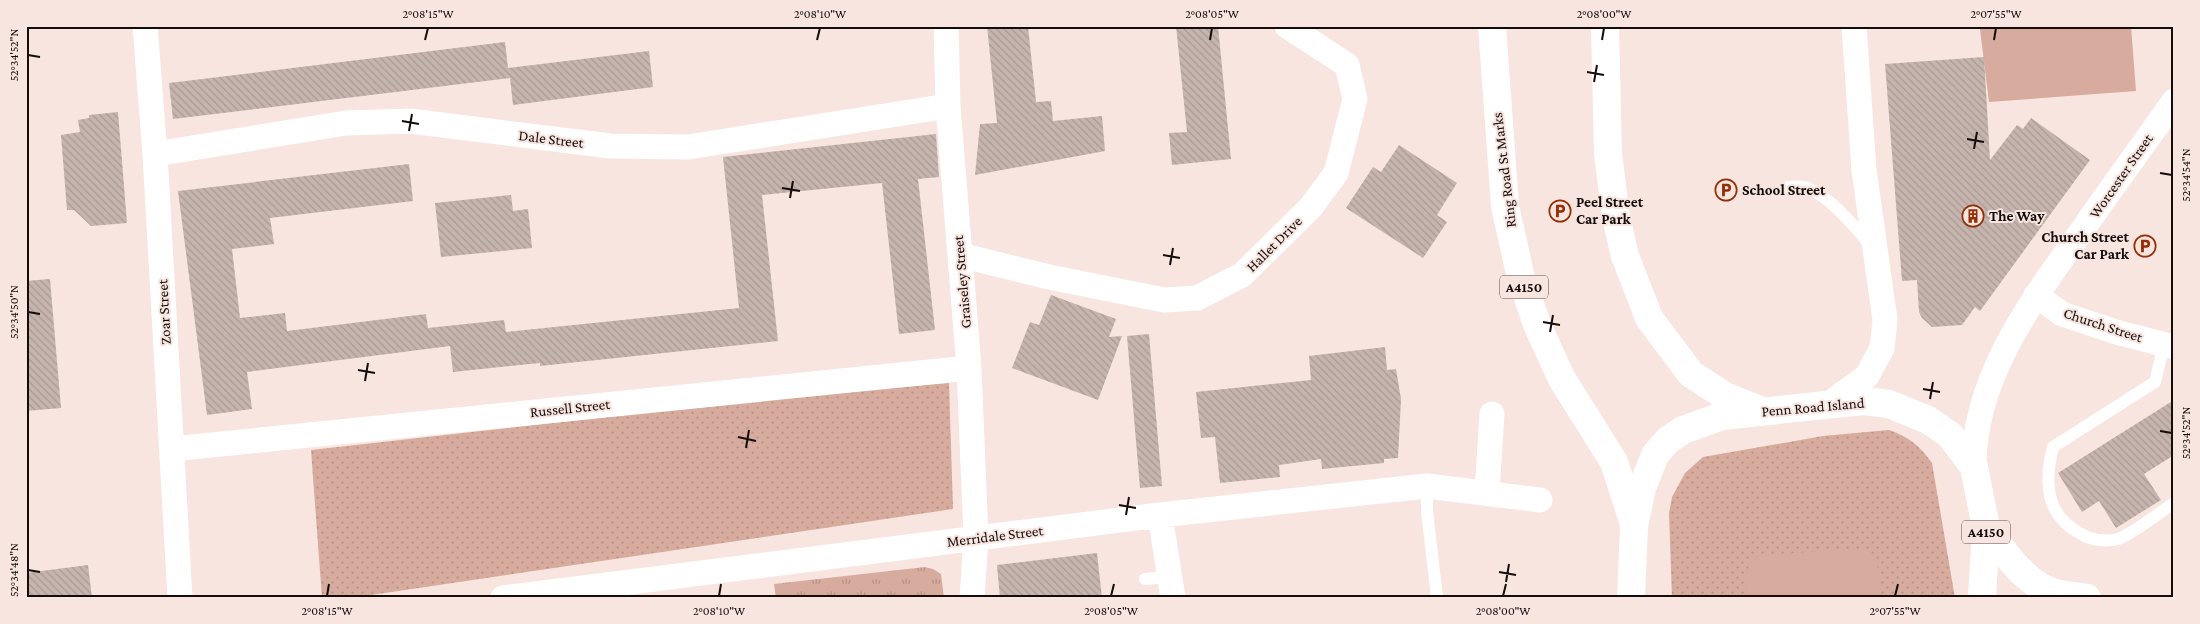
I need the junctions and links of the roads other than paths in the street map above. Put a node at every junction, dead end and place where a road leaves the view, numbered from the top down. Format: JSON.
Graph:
{"nodes":[{"id":1,"x":145,"y":26,"type":"edge"},
{"id":2,"x":946,"y":26,"type":"edge"},
{"id":3,"x":1287,"y":26,"type":"edge"},
{"id":4,"x":1492,"y":26,"type":"edge"},
{"id":5,"x":1605,"y":26,"type":"edge"},
{"id":6,"x":1854,"y":26,"type":"edge"},
{"id":7,"x":2174,"y":102,"type":"edge"},
{"id":8,"x":948,"y":106,"type":"junction"},
{"id":9,"x":155,"y":154,"type":"junction"},
{"id":10,"x":1788,"y":187,"type":"dead end"},
{"id":11,"x":1874,"y":252,"type":"junction"},
{"id":12,"x":960,"y":255,"type":"junction"},
{"id":13,"x":2036,"y":295,"type":"junction"},
{"id":14,"x":2169,"y":346,"type":"edge"},
{"id":15,"x":969,"y":368,"type":"junction"},
{"id":16,"x":1830,"y":403,"type":"junction"},
{"id":17,"x":1764,"y":411,"type":"junction"},
{"id":18,"x":1492,"y":414,"type":"dead end"},
{"id":19,"x":172,"y":449,"type":"junction"},
{"id":20,"x":1974,"y":466,"type":"junction"},
{"id":21,"x":1427,"y":486,"type":"junction"},
{"id":22,"x":1487,"y":492,"type":"junction"},
{"id":23,"x":1540,"y":500,"type":"dead end"},
{"id":24,"x":2174,"y":503,"type":"edge"},
{"id":25,"x":1160,"y":515,"type":"junction"},
{"id":26,"x":1634,"y":526,"type":"junction"},
{"id":27,"x":1986,"y":528,"type":"junction"},
{"id":28,"x":976,"y":538,"type":"junction"},
{"id":29,"x":1162,"y":585,"type":"edge"},
{"id":30,"x":626,"y":590,"type":"edge"},
{"id":31,"x":180,"y":598,"type":"edge"},
{"id":32,"x":503,"y":598,"type":"edge"},
{"id":33,"x":972,"y":598,"type":"edge"},
{"id":34,"x":1436,"y":598,"type":"edge"},
{"id":35,"x":1631,"y":598,"type":"edge"},
{"id":36,"x":1982,"y":598,"type":"edge"},
{"id":37,"x":2087,"y":598,"type":"edge"}],
"edges":[{"from":1,"to":9,"type":"street","name":"Zoar Street"},
{"from":2,"to":8,"type":"street","name":"Graiseley Street"},
{"from":3,"to":12,"type":"street","name":"Hallet Drive"},
{"from":4,"to":26,"type":"highway","name":"Ring Road St Marks","number":"A4150"},
{"from":5,"to":17,"type":"highway","number":"A4150"},
{"from":6,"to":11,"type":"street"},
{"from":7,"to":13,"type":"street","name":"Worcester Street"},
{"from":8,"to":9,"type":"street","name":"Dale Street"},
{"from":8,"to":12,"type":"street","name":"Graiseley Street"},
{"from":9,"to":19,"type":"street","name":"Zoar Street"},
{"from":10,"to":11,"type":"lane"},
{"from":11,"to":16,"type":"street"},
{"from":12,"to":15,"type":"street","name":"Graiseley Street"},
{"from":13,"to":14,"type":"street","name":"Church Street"},
{"from":13,"to":20,"type":"street","name":"Worcester Street"},
{"from":14,"to":24,"type":"lane"},
{"from":15,"to":19,"type":"street","name":"Russell Street"},
{"from":15,"to":28,"type":"street","name":"Graiseley Street"},
{"from":16,"to":17,"type":"highway","name":"Penn Road Island","number":"A4150"},
{"from":16,"to":20,"type":"highway","name":"Penn Road Island","number":"A4150"},
{"from":17,"to":26,"type":"highway","name":"Penn Road Island","number":"A4150"},
{"from":18,"to":22,"type":"street"},
{"from":19,"to":31,"type":"street","name":"Zoar Street"},
{"from":20,"to":27,"type":"highway","name":"Penn Road Island","number":"A4150"},
{"from":21,"to":22,"type":"street","name":"Merridale Street"},
{"from":21,"to":25,"type":"street","name":"Merridale Street"},
{"from":21,"to":34,"type":"lane"},
{"from":22,"to":23,"type":"street","name":"Merridale Street"},
{"from":25,"to":28,"type":"street","name":"Merridale Street"},
{"from":25,"to":29,"type":"street"},
{"from":26,"to":35,"type":"highway","name":"Penn Road Island","number":"A4150"},
{"from":27,"to":36,"type":"highway","name":"Penn Road Island","number":"A4150"},
{"from":27,"to":37,"type":"highway","number":"A4150"},
{"from":28,"to":30,"type":"street","name":"Merridale Street"},
{"from":28,"to":33,"type":"street","name":"Graiseley Street"},
{"from":30,"to":32,"type":"street","name":"Merridale Street"}]}
